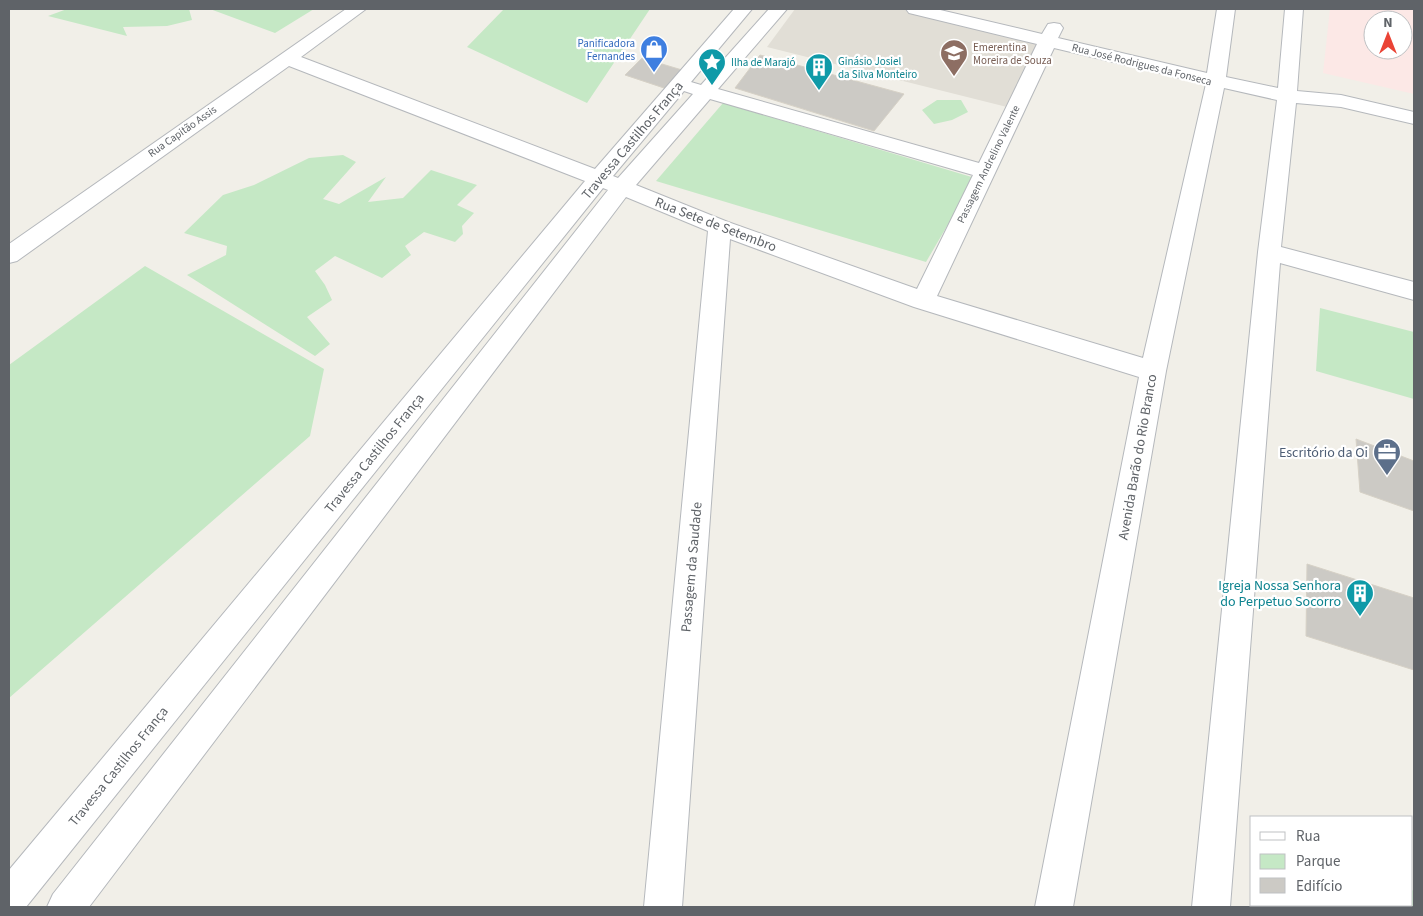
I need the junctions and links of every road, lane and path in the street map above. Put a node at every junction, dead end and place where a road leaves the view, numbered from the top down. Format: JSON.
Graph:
{"nodes":[{"id":1,"x":357,"y":9,"type":"edge"},
{"id":2,"x":743,"y":9,"type":"edge"},
{"id":3,"x":778,"y":9,"type":"edge"},
{"id":4,"x":915,"y":9,"type":"edge"},
{"id":5,"x":974,"y":9,"type":"edge"},
{"id":6,"x":1226,"y":9,"type":"edge"},
{"id":7,"x":1294,"y":9,"type":"edge"},
{"id":8,"x":1052,"y":35,"type":"junction"},
{"id":9,"x":286,"y":58,"type":"junction"},
{"id":10,"x":1217,"y":73,"type":"junction"},
{"id":11,"x":678,"y":85,"type":"junction"},
{"id":12,"x":1288,"y":88,"type":"junction"},
{"id":13,"x":707,"y":92,"type":"junction"},
{"id":14,"x":1414,"y":118,"type":"edge"},
{"id":15,"x":983,"y":172,"type":"junction"},
{"id":16,"x":610,"y":183,"type":"junction"},
{"id":17,"x":720,"y":227,"type":"junction"},
{"id":18,"x":1269,"y":252,"type":"junction"},
{"id":19,"x":9,"y":255,"type":"edge"},
{"id":20,"x":1414,"y":291,"type":"edge"},
{"id":21,"x":923,"y":300,"type":"junction"},
{"id":22,"x":1153,"y":371,"type":"junction"},
{"id":23,"x":311,"y":530,"type":"junction"},
{"id":24,"x":347,"y":546,"type":"junction"},
{"id":25,"x":9,"y":899,"type":"edge"},
{"id":26,"x":66,"y":907,"type":"edge"},
{"id":27,"x":663,"y":907,"type":"edge"},
{"id":28,"x":1054,"y":907,"type":"edge"},
{"id":29,"x":1212,"y":907,"type":"edge"}],
"edges":[{"from":1,"to":9,"type":"street","name":"Rua Capitão Assis"},
{"from":2,"to":11,"type":"street","name":"Travessa Castilhos França"},
{"from":3,"to":13,"type":"street","name":"Travessa Castilhos França"},
{"from":4,"to":8,"type":"street","name":"Rua José Rodrigues da Fonseca"},
{"from":5,"to":8,"type":"street","name":"Rua José Rodrigues da Fonseca"},
{"from":6,"to":10,"type":"street","name":"Avenida Barão do Rio Branco"},
{"from":7,"to":12,"type":"street"},
{"from":8,"to":10,"type":"street","name":"Rua José Rodrigues da Fonseca"},
{"from":8,"to":15,"type":"street","name":"Passagem Andrelino Valente"},
{"from":9,"to":16,"type":"street","name":"Rua Sete de Setembro"},
{"from":9,"to":19,"type":"street","name":"Rua Capitão Assis"},
{"from":10,"to":12,"type":"street","name":"Rua José Rodrigues da Fonseca"},
{"from":10,"to":22,"type":"street","name":"Avenida Barão do Rio Branco"},
{"from":11,"to":13,"type":"street"},
{"from":11,"to":16,"type":"street","name":"Travessa Castilhos França"},
{"from":12,"to":14,"type":"street","name":"Rua José Rodrigues da Fonseca"},
{"from":12,"to":18,"type":"street"},
{"from":13,"to":15,"type":"street"},
{"from":13,"to":16,"type":"street","name":"Travessa Castilhos França"},
{"from":15,"to":21,"type":"street","name":"Passagem Andrelino Valente"},
{"from":16,"to":17,"type":"street","name":"Rua Sete de Setembro"},
{"from":16,"to":23,"type":"street","name":"Travessa Castilhos França"},
{"from":16,"to":24,"type":"street","name":"Travessa Castilhos França"},
{"from":17,"to":21,"type":"street","name":"Rua Sete de Setembro"},
{"from":17,"to":27,"type":"street","name":"Passagem da Saudade"},
{"from":18,"to":20,"type":"street"},
{"from":18,"to":29,"type":"street"},
{"from":21,"to":22,"type":"street","name":"Rua Sete de Setembro"},
{"from":22,"to":28,"type":"street","name":"Avenida Barão do Rio Branco"},
{"from":23,"to":24,"type":"street"},
{"from":23,"to":25,"type":"street","name":"Travessa Castilhos França"},
{"from":24,"to":26,"type":"street","name":"Travessa Castilhos França"}]}
